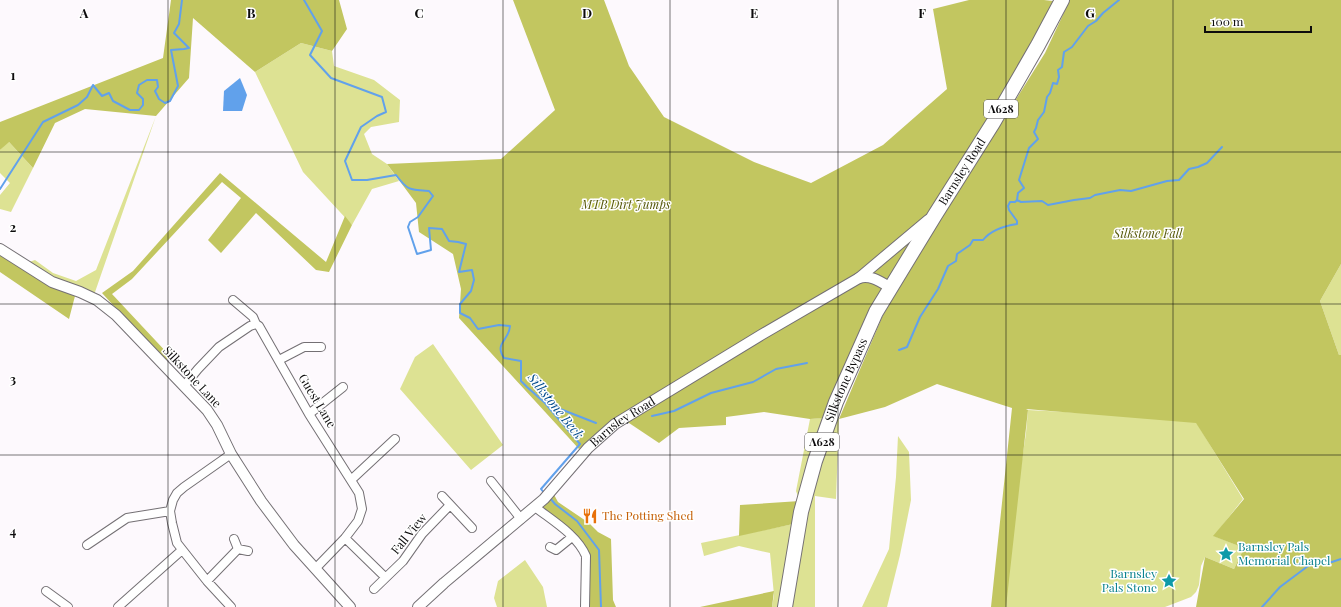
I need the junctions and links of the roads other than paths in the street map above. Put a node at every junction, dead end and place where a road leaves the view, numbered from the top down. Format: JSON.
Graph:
{"nodes":[{"id":1,"x":1062,"y":0,"type":"edge"},
{"id":2,"x":935,"y":214,"type":"junction"},
{"id":3,"x":0,"y":249,"type":"edge"},
{"id":4,"x":859,"y":278,"type":"junction"},
{"id":5,"x":890,"y":288,"type":"junction"},
{"id":6,"x":234,"y":305,"type":"dead end"},
{"id":7,"x":256,"y":324,"type":"junction"},
{"id":8,"x":321,"y":347,"type":"dead end"},
{"id":9,"x":279,"y":360,"type":"junction"},
{"id":10,"x":184,"y":386,"type":"junction"},
{"id":11,"x":343,"y":387,"type":"dead end"},
{"id":12,"x":309,"y":414,"type":"junction"},
{"id":13,"x":395,"y":439,"type":"dead end"},
{"id":14,"x":231,"y":454,"type":"junction"},
{"id":15,"x":351,"y":480,"type":"junction"},
{"id":16,"x":491,"y":481,"type":"dead end"},
{"id":17,"x":442,"y":496,"type":"dead end"},
{"id":18,"x":450,"y":505,"type":"junction"},
{"id":19,"x":535,"y":507,"type":"junction"},
{"id":20,"x":170,"y":510,"type":"junction"},
{"id":21,"x":521,"y":519,"type":"junction"},
{"id":22,"x":472,"y":528,"type":"dead end"},
{"id":23,"x":572,"y":537,"type":"junction"},
{"id":24,"x":345,"y":538,"type":"junction"},
{"id":25,"x":234,"y":539,"type":"dead end"},
{"id":26,"x":92,"y":544,"type":"dead end"},
{"id":27,"x":238,"y":549,"type":"junction"},
{"id":28,"x":182,"y":550,"type":"junction"},
{"id":29,"x":555,"y":550,"type":"dead end"},
{"id":30,"x":248,"y":551,"type":"dead end"},
{"id":31,"x":315,"y":569,"type":"junction"},
{"id":32,"x":385,"y":577,"type":"junction"},
{"id":33,"x":207,"y":581,"type":"junction"},
{"id":34,"x":57,"y":588,"type":"dead end"},
{"id":35,"x":374,"y":589,"type":"dead end"},
{"id":36,"x":226,"y":605,"type":"edge"},
{"id":37,"x":68,"y":607,"type":"edge"},
{"id":38,"x":118,"y":607,"type":"edge"},
{"id":39,"x":350,"y":607,"type":"edge"},
{"id":40,"x":418,"y":607,"type":"edge"},
{"id":41,"x":585,"y":607,"type":"edge"},
{"id":42,"x":784,"y":607,"type":"edge"}],
"edges":[{"from":1,"to":2,"type":"highway","name":"Barnsley Road","number":"A628"},
{"from":2,"to":4,"type":"street","name":"Barnsley Road"},
{"from":2,"to":5,"type":"highway","name":"Silkstone Bypass","number":"A628"},
{"from":3,"to":10,"type":"street","name":"Silkstone Lane"},
{"from":4,"to":5,"type":"street"},
{"from":4,"to":19,"type":"street","name":"Barnsley Road"},
{"from":5,"to":42,"type":"highway","name":"Silkstone Bypass","number":"A628"},
{"from":6,"to":7,"type":"street","name":"Guest Lane"},
{"from":7,"to":9,"type":"street","name":"Guest Lane"},
{"from":7,"to":10,"type":"street"},
{"from":8,"to":9,"type":"street"},
{"from":9,"to":12,"type":"street","name":"Guest Lane"},
{"from":10,"to":14,"type":"street","name":"Silkstone Lane"},
{"from":11,"to":12,"type":"street"},
{"from":12,"to":15,"type":"street","name":"Guest Lane"},
{"from":13,"to":15,"type":"street"},
{"from":14,"to":20,"type":"street"},
{"from":14,"to":31,"type":"street","name":"Silkstone Lane"},
{"from":15,"to":24,"type":"street","name":"Guest Lane"},
{"from":16,"to":21,"type":"street"},
{"from":17,"to":18,"type":"street"},
{"from":18,"to":22,"type":"street"},
{"from":18,"to":32,"type":"street","name":"Fall View"},
{"from":19,"to":21,"type":"street","name":"Barnsley Road"},
{"from":19,"to":23,"type":"street"},
{"from":20,"to":26,"type":"street"},
{"from":20,"to":28,"type":"street"},
{"from":21,"to":40,"type":"street","name":"Barnsley Road"},
{"from":23,"to":29,"type":"street"},
{"from":23,"to":41,"type":"street"},
{"from":24,"to":31,"type":"street","name":"Guest Lane"},
{"from":24,"to":32,"type":"street"},
{"from":25,"to":27,"type":"street"},
{"from":27,"to":30,"type":"street"},
{"from":27,"to":33,"type":"street"},
{"from":28,"to":33,"type":"street"},
{"from":28,"to":38,"type":"street"},
{"from":31,"to":39,"type":"street","name":"Silkstone Lane"},
{"from":32,"to":35,"type":"street","name":"Fall View"},
{"from":33,"to":36,"type":"street"},
{"from":34,"to":37,"type":"street"}]}
